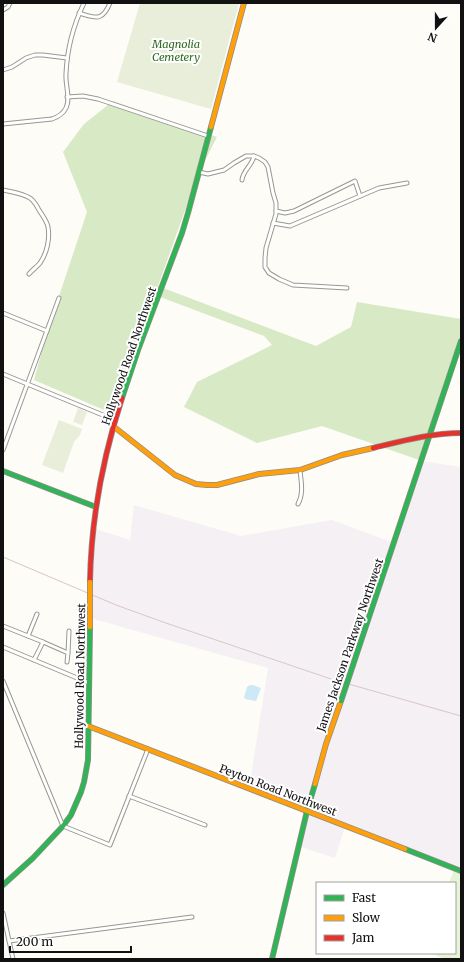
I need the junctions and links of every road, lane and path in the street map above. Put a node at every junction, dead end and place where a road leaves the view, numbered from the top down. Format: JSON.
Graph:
{"nodes":[{"id":1,"x":10,"y":3,"type":"edge"},
{"id":2,"x":84,"y":3,"type":"edge"},
{"id":3,"x":110,"y":3,"type":"edge"},
{"id":4,"x":244,"y":3,"type":"edge"},
{"id":5,"x":3,"y":10,"type":"edge"},
{"id":6,"x":79,"y":13,"type":"junction"},
{"id":7,"x":67,"y":58,"type":"junction"},
{"id":8,"x":3,"y":70,"type":"edge"},
{"id":9,"x":68,"y":96,"type":"junction"},
{"id":10,"x":3,"y":124,"type":"edge"},
{"id":11,"x":208,"y":136,"type":"junction"},
{"id":12,"x":254,"y":156,"type":"junction"},
{"id":13,"x":199,"y":172,"type":"junction"},
{"id":14,"x":242,"y":180,"type":"dead end"},
{"id":15,"x":407,"y":183,"type":"dead end"},
{"id":16,"x":3,"y":190,"type":"edge"},
{"id":17,"x":360,"y":196,"type":"junction"},
{"id":18,"x":276,"y":211,"type":"junction"},
{"id":19,"x":273,"y":223,"type":"junction"},
{"id":20,"x":29,"y":274,"type":"dead end"},
{"id":21,"x":348,"y":288,"type":"dead end"},
{"id":22,"x":59,"y":298,"type":"dead end"},
{"id":23,"x":3,"y":313,"type":"edge"},
{"id":24,"x":47,"y":330,"type":"junction"},
{"id":25,"x":461,"y":341,"type":"edge"},
{"id":26,"x":3,"y":374,"type":"edge"},
{"id":27,"x":28,"y":384,"type":"junction"},
{"id":28,"x":115,"y":420,"type":"junction"},
{"id":29,"x":113,"y":426,"type":"junction"},
{"id":30,"x":461,"y":433,"type":"edge"},
{"id":31,"x":430,"y":435,"type":"junction"},
{"id":32,"x":3,"y":437,"type":"edge"},
{"id":33,"x":7,"y":438,"type":"junction"},
{"id":34,"x":3,"y":450,"type":"edge"},
{"id":35,"x":300,"y":470,"type":"junction"},
{"id":36,"x":3,"y":471,"type":"edge"},
{"id":37,"x":298,"y":504,"type":"dead end"},
{"id":38,"x":96,"y":507,"type":"junction"},
{"id":39,"x":37,"y":614,"type":"dead end"},
{"id":40,"x":3,"y":626,"type":"edge"},
{"id":41,"x":69,"y":631,"type":"dead end"},
{"id":42,"x":28,"y":636,"type":"junction"},
{"id":43,"x":43,"y":642,"type":"junction"},
{"id":44,"x":3,"y":647,"type":"edge"},
{"id":45,"x":68,"y":653,"type":"junction"},
{"id":46,"x":34,"y":660,"type":"junction"},
{"id":47,"x":67,"y":662,"type":"dead end"},
{"id":48,"x":3,"y":681,"type":"edge"},
{"id":49,"x":89,"y":683,"type":"junction"},
{"id":50,"x":88,"y":726,"type":"junction"},
{"id":51,"x":148,"y":749,"type":"junction"},
{"id":52,"x":129,"y":796,"type":"junction"},
{"id":53,"x":307,"y":811,"type":"junction"},
{"id":54,"x":205,"y":825,"type":"dead end"},
{"id":55,"x":63,"y":826,"type":"junction"},
{"id":56,"x":461,"y":871,"type":"edge"},
{"id":57,"x":3,"y":885,"type":"edge"},
{"id":58,"x":3,"y":913,"type":"edge"},
{"id":59,"x":192,"y":917,"type":"dead end"},
{"id":60,"x":9,"y":941,"type":"junction"},
{"id":61,"x":13,"y":959,"type":"edge"},
{"id":62,"x":272,"y":959,"type":"edge"}],
"edges":[{"from":1,"to":5,"type":"street"},
{"from":2,"to":6,"type":"street"},
{"from":3,"to":6,"type":"street"},
{"from":4,"to":11,"type":"street","name":"Hollywood Road Northwest"},
{"from":6,"to":7,"type":"street"},
{"from":7,"to":8,"type":"street"},
{"from":7,"to":9,"type":"street"},
{"from":9,"to":10,"type":"street"},
{"from":9,"to":11,"type":"street"},
{"from":11,"to":13,"type":"street","name":"Hollywood Road Northwest"},
{"from":12,"to":13,"type":"street"},
{"from":12,"to":14,"type":"street"},
{"from":12,"to":18,"type":"street"},
{"from":13,"to":28,"type":"street","name":"Hollywood Road Northwest"},
{"from":15,"to":17,"type":"street"},
{"from":16,"to":20,"type":"street"},
{"from":17,"to":18,"type":"street"},
{"from":17,"to":19,"type":"street"},
{"from":18,"to":19,"type":"street"},
{"from":19,"to":21,"type":"street"},
{"from":22,"to":24,"type":"street"},
{"from":23,"to":24,"type":"street"},
{"from":24,"to":27,"type":"street"},
{"from":25,"to":31,"type":"street","name":"James Jackson Parkway Northwest"},
{"from":26,"to":27,"type":"street"},
{"from":27,"to":28,"type":"street"},
{"from":27,"to":33,"type":"street"},
{"from":28,"to":29,"type":"street","name":"Hollywood Road Northwest"},
{"from":29,"to":35,"type":"street"},
{"from":29,"to":38,"type":"street","name":"Hollywood Road Northwest"},
{"from":30,"to":31,"type":"street"},
{"from":31,"to":35,"type":"street"},
{"from":31,"to":53,"type":"street","name":"James Jackson Parkway Northwest","bridge":true},
{"from":32,"to":33,"type":"street"},
{"from":33,"to":34,"type":"street"},
{"from":35,"to":37,"type":"street"},
{"from":36,"to":38,"type":"street"},
{"from":38,"to":49,"type":"street","name":"Hollywood Road Northwest","bridge":true},
{"from":39,"to":42,"type":"street"},
{"from":40,"to":42,"type":"street"},
{"from":41,"to":45,"type":"street"},
{"from":42,"to":43,"type":"street"},
{"from":43,"to":45,"type":"street"},
{"from":43,"to":46,"type":"street"},
{"from":44,"to":46,"type":"street"},
{"from":45,"to":47,"type":"street"},
{"from":46,"to":49,"type":"street"},
{"from":48,"to":55,"type":"street"},
{"from":49,"to":50,"type":"street","name":"Hollywood Road Northwest"},
{"from":50,"to":51,"type":"street","name":"Peyton Road Northwest"},
{"from":50,"to":55,"type":"street","name":"Hollywood Road Northwest"},
{"from":51,"to":52,"type":"street"},
{"from":51,"to":53,"type":"street","name":"Peyton Road Northwest"},
{"from":52,"to":54,"type":"street"},
{"from":52,"to":55,"type":"street"},
{"from":53,"to":56,"type":"street","name":"Peyton Road Northwest"},
{"from":53,"to":62,"type":"street","name":"James Jackson Parkway Northwest"},
{"from":55,"to":57,"type":"street","name":"Hollywood Road Northwest"},
{"from":58,"to":60,"type":"street"},
{"from":59,"to":60,"type":"street"},
{"from":60,"to":61,"type":"street"}]}
